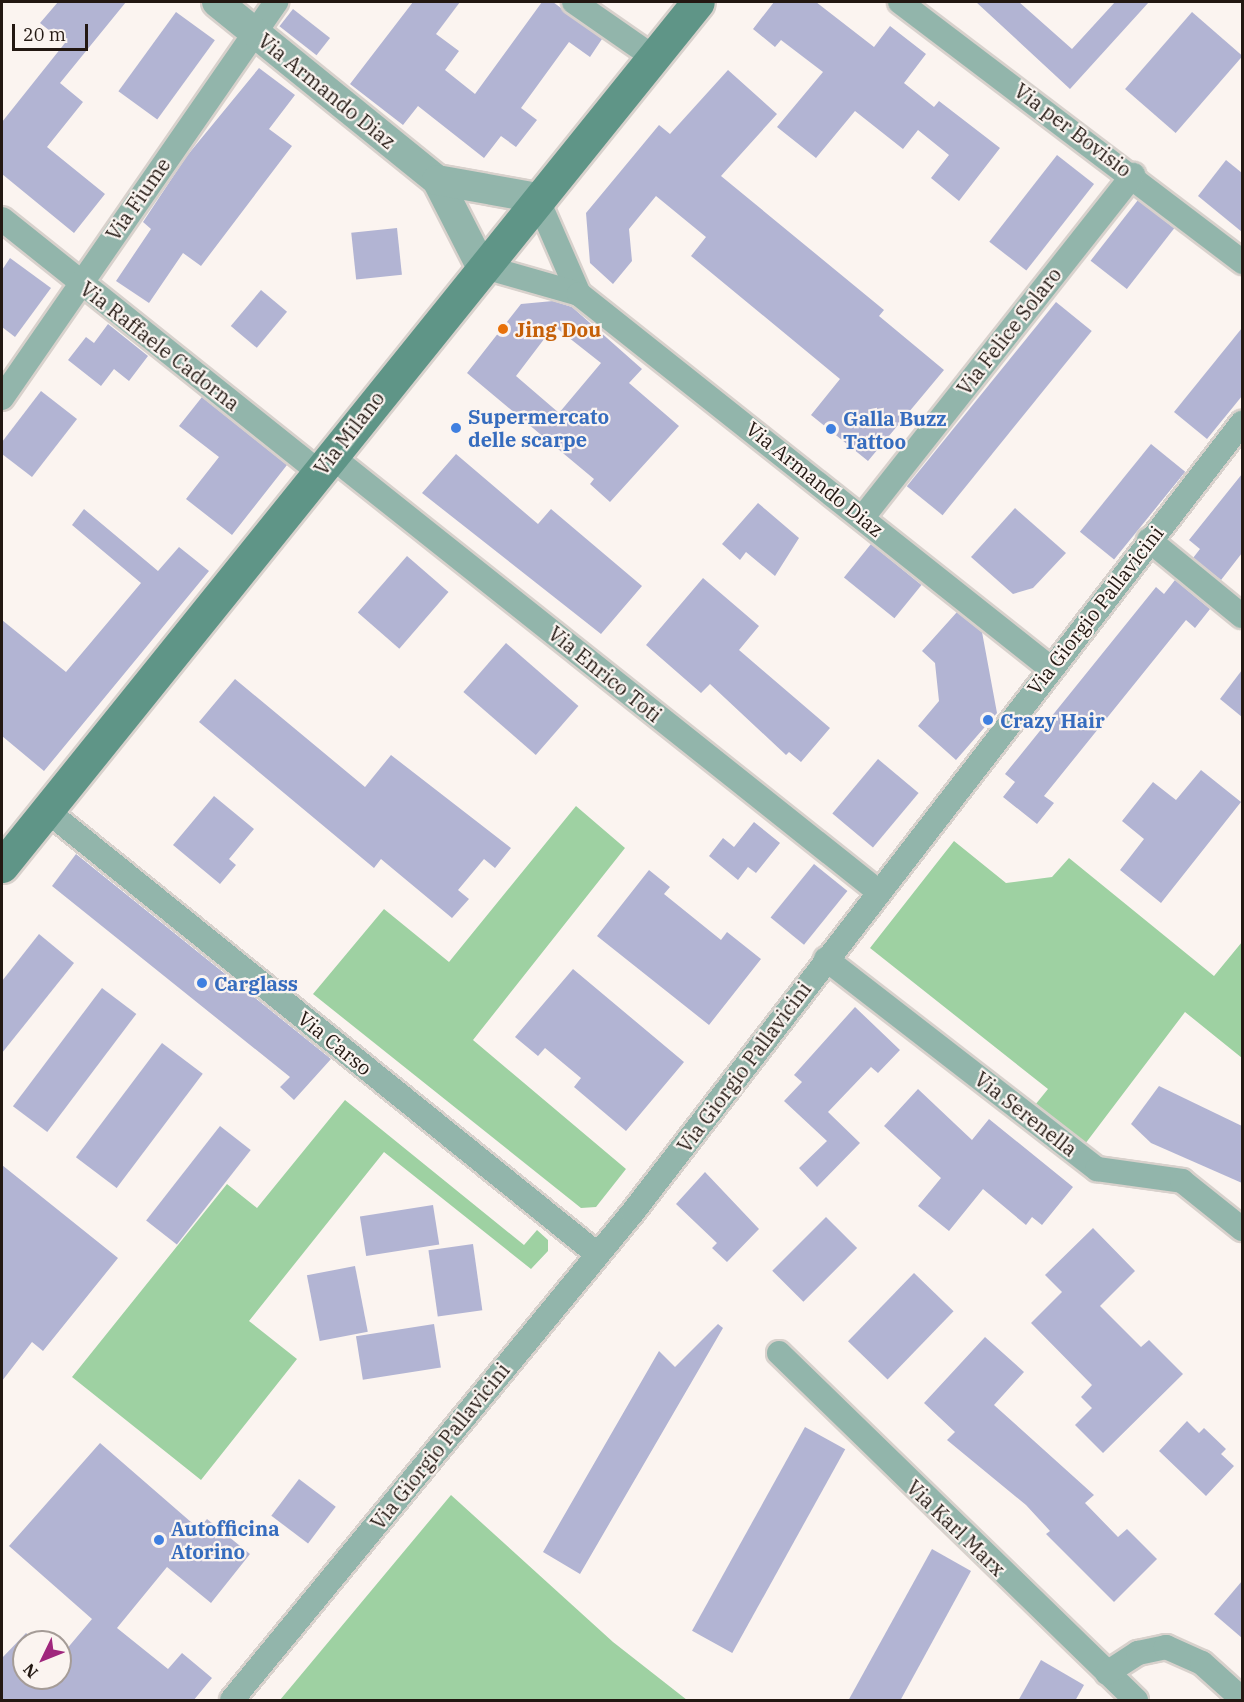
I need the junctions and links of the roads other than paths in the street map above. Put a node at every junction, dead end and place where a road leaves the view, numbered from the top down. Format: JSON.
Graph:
{"nodes":[{"id":1,"x":217,"y":2,"type":"edge"},
{"id":2,"x":276,"y":2,"type":"edge"},
{"id":3,"x":574,"y":2,"type":"edge"},
{"id":4,"x":698,"y":2,"type":"edge"},
{"id":5,"x":900,"y":2,"type":"edge"},
{"id":6,"x":255,"y":32,"type":"junction"},
{"id":7,"x":653,"y":57,"type":"junction"},
{"id":8,"x":1133,"y":174,"type":"junction"},
{"id":9,"x":437,"y":180,"type":"junction"},
{"id":10,"x":537,"y":198,"type":"junction"},
{"id":11,"x":2,"y":219,"type":"edge"},
{"id":12,"x":1242,"y":262,"type":"edge"},
{"id":13,"x":481,"y":266,"type":"junction"},
{"id":14,"x":80,"y":283,"type":"junction"},
{"id":15,"x":579,"y":294,"type":"junction"},
{"id":16,"x":2,"y":398,"type":"edge"},
{"id":17,"x":1242,"y":423,"type":"edge"},
{"id":18,"x":325,"y":463,"type":"junction"},
{"id":19,"x":863,"y":517,"type":"junction"},
{"id":20,"x":1149,"y":540,"type":"junction"},
{"id":21,"x":1242,"y":616,"type":"edge"},
{"id":22,"x":1049,"y":667,"type":"junction"},
{"id":23,"x":46,"y":810,"type":"junction"},
{"id":24,"x":2,"y":866,"type":"edge"},
{"id":25,"x":879,"y":892,"type":"junction"},
{"id":26,"x":826,"y":959,"type":"junction"},
{"id":27,"x":1242,"y":1229,"type":"edge"},
{"id":28,"x":597,"y":1254,"type":"junction"},
{"id":29,"x":779,"y":1353,"type":"dead end"},
{"id":30,"x":1107,"y":1673,"type":"junction"},
{"id":31,"x":1242,"y":1699,"type":"edge"},
{"id":32,"x":232,"y":1701,"type":"edge"},
{"id":33,"x":1136,"y":1701,"type":"edge"}],
"edges":[{"from":1,"to":6,"type":"street","name":"Via Armando Diaz"},
{"from":2,"to":6,"type":"street","name":"Via Fiume"},
{"from":3,"to":7,"type":"street"},
{"from":4,"to":7,"type":"main road","name":"Via Milano"},
{"from":5,"to":8,"type":"street","name":"Via per Bovisio"},
{"from":6,"to":9,"type":"street","name":"Via Armando Diaz"},
{"from":6,"to":14,"type":"street","name":"Via Fiume"},
{"from":7,"to":10,"type":"main road","name":"Via Milano"},
{"from":8,"to":12,"type":"street","name":"Via per Bovisio"},
{"from":8,"to":19,"type":"street","name":"Via Felice Solaro"},
{"from":9,"to":10,"type":"street","name":"Via Armando Diaz"},
{"from":9,"to":13,"type":"street","name":"Via Armando Diaz"},
{"from":10,"to":13,"type":"main road","name":"Via Milano"},
{"from":10,"to":15,"type":"street","name":"Via Armando Diaz"},
{"from":11,"to":14,"type":"street","name":"Via Raffaele Cadorna"},
{"from":13,"to":15,"type":"street","name":"Via Armando Diaz"},
{"from":13,"to":18,"type":"main road","name":"Via Milano"},
{"from":14,"to":16,"type":"street","name":"Via Fiume"},
{"from":14,"to":18,"type":"street","name":"Via Raffaele Cadorna"},
{"from":15,"to":19,"type":"street","name":"Via Armando Diaz"},
{"from":17,"to":20,"type":"street","name":"Via Giorgio Pallavicini"},
{"from":18,"to":23,"type":"main road","name":"Via Milano"},
{"from":18,"to":25,"type":"street","name":"Via Enrico Toti"},
{"from":19,"to":22,"type":"street","name":"Via Armando Diaz"},
{"from":20,"to":21,"type":"street"},
{"from":20,"to":22,"type":"street","name":"Via Giorgio Pallavicini"},
{"from":22,"to":25,"type":"street","name":"Via Giorgio Pallavicini"},
{"from":23,"to":24,"type":"main road","name":"Via Milano"},
{"from":23,"to":28,"type":"street","name":"Via Carso"},
{"from":25,"to":26,"type":"street","name":"Via Giorgio Pallavicini"},
{"from":26,"to":27,"type":"street","name":"Via Serenella"},
{"from":26,"to":28,"type":"street","name":"Via Giorgio Pallavicini"},
{"from":28,"to":32,"type":"street","name":"Via Giorgio Pallavicini"},
{"from":29,"to":30,"type":"street","name":"Via Karl Marx"},
{"from":30,"to":31,"type":"street"},
{"from":30,"to":33,"type":"street","name":"Via Karl Marx"}]}
